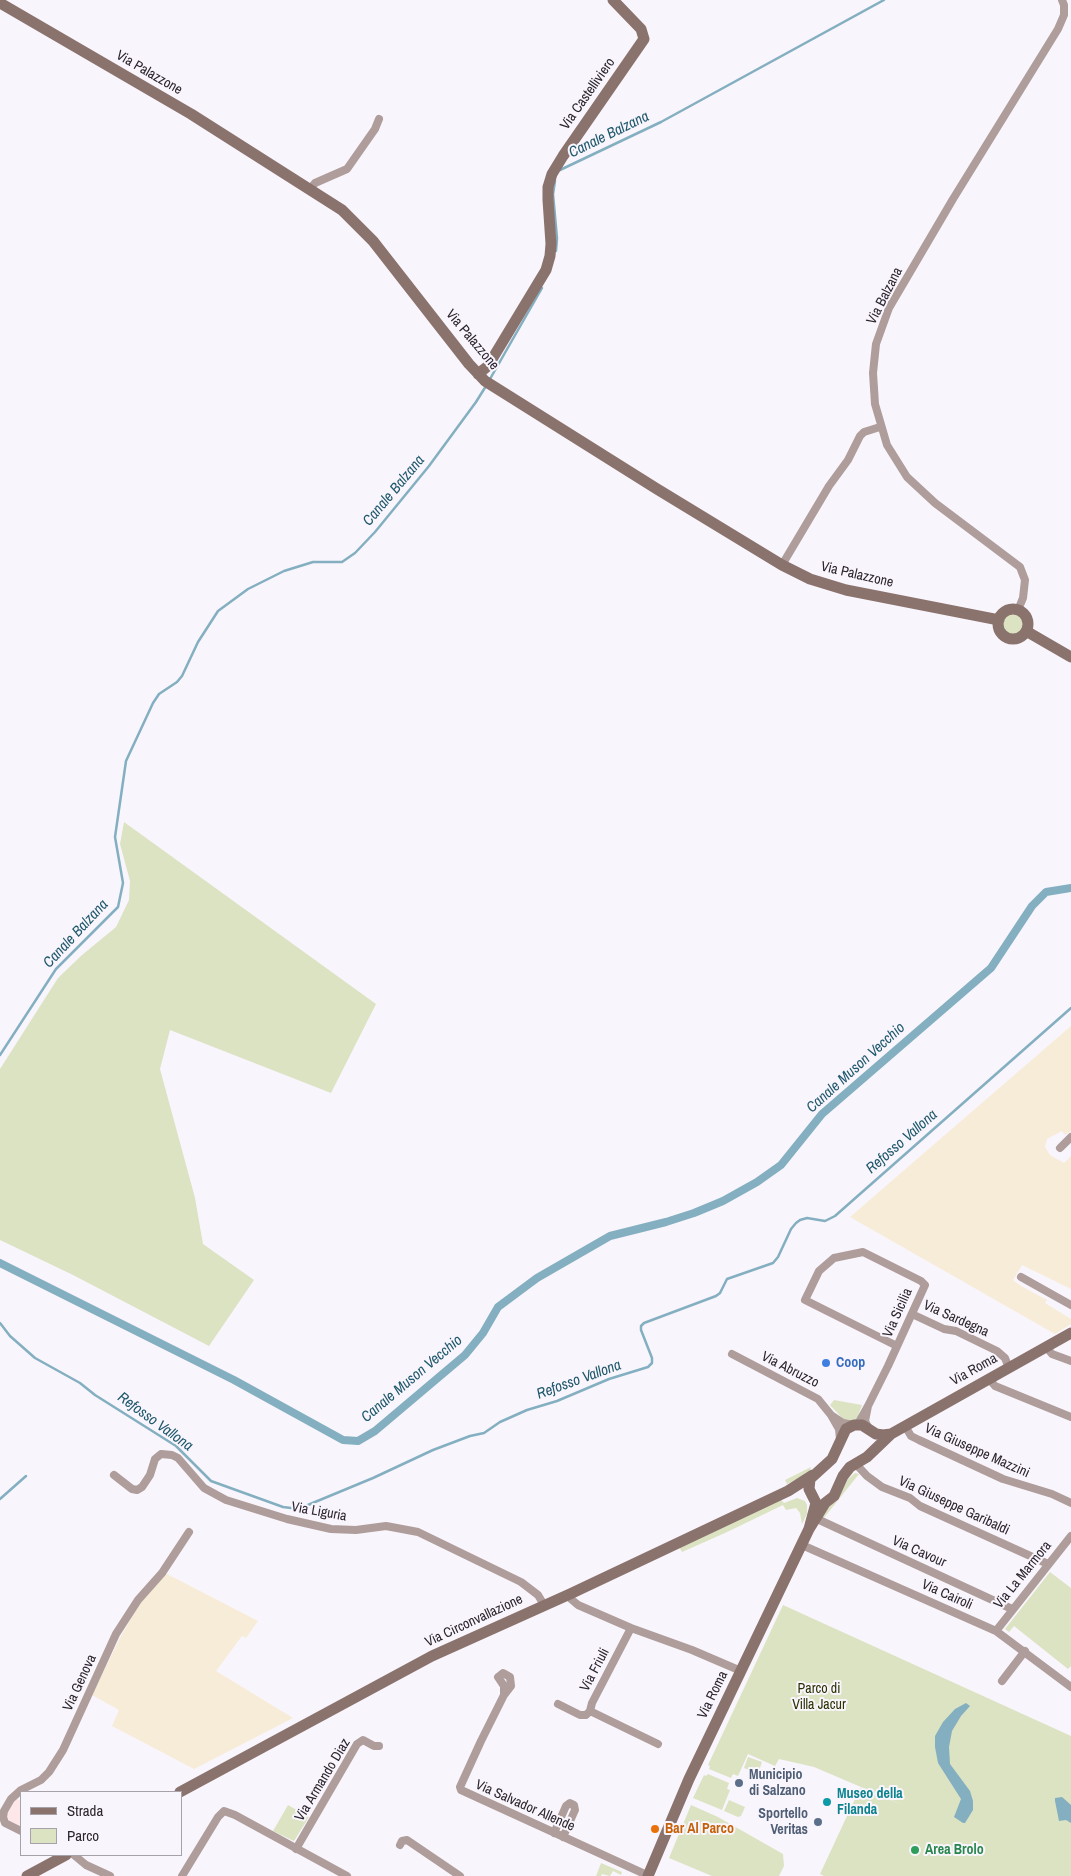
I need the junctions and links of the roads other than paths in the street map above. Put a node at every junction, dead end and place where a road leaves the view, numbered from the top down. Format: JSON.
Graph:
{"nodes":[{"id":1,"x":613,"y":0,"type":"edge"},
{"id":2,"x":1062,"y":0,"type":"edge"},
{"id":3,"x":0,"y":3,"type":"edge"},
{"id":4,"x":379,"y":119,"type":"dead end"},
{"id":5,"x":310,"y":189,"type":"junction"},
{"id":6,"x":485,"y":380,"type":"junction"},
{"id":7,"x":880,"y":427,"type":"junction"},
{"id":8,"x":782,"y":565,"type":"junction"},
{"id":9,"x":1018,"y":610,"type":"junction"},
{"id":10,"x":999,"y":620,"type":"junction"},
{"id":11,"x":1026,"y":631,"type":"junction"},
{"id":12,"x":1071,"y":656,"type":"edge"},
{"id":13,"x":1071,"y":1137,"type":"edge"},
{"id":14,"x":1060,"y":1148,"type":"dead end"},
{"id":15,"x":1021,"y":1277,"type":"dead end"},
{"id":16,"x":1071,"y":1305,"type":"edge"},
{"id":17,"x":912,"y":1314,"type":"junction"},
{"id":18,"x":1071,"y":1333,"type":"edge"},
{"id":19,"x":897,"y":1346,"type":"junction"},
{"id":20,"x":1046,"y":1347,"type":"junction"},
{"id":21,"x":732,"y":1354,"type":"dead end"},
{"id":22,"x":1071,"y":1361,"type":"edge"},
{"id":23,"x":1009,"y":1368,"type":"junction"},
{"id":24,"x":990,"y":1379,"type":"junction"},
{"id":25,"x":868,"y":1406,"type":"junction"},
{"id":26,"x":832,"y":1415,"type":"junction"},
{"id":27,"x":1071,"y":1417,"type":"edge"},
{"id":28,"x":854,"y":1425,"type":"junction"},
{"id":29,"x":905,"y":1426,"type":"junction"},
{"id":30,"x":870,"y":1430,"type":"junction"},
{"id":31,"x":891,"y":1434,"type":"junction"},
{"id":32,"x":839,"y":1443,"type":"junction"},
{"id":33,"x":869,"y":1454,"type":"junction"},
{"id":34,"x":856,"y":1463,"type":"junction"},
{"id":35,"x":114,"y":1475,"type":"dead end"},
{"id":36,"x":813,"y":1476,"type":"junction"},
{"id":37,"x":788,"y":1491,"type":"junction"},
{"id":38,"x":814,"y":1497,"type":"junction"},
{"id":39,"x":831,"y":1499,"type":"junction"},
{"id":40,"x":1071,"y":1503,"type":"edge"},
{"id":41,"x":816,"y":1518,"type":"junction"},
{"id":42,"x":809,"y":1529,"type":"junction"},
{"id":43,"x":189,"y":1532,"type":"dead end"},
{"id":44,"x":1071,"y":1536,"type":"edge"},
{"id":45,"x":802,"y":1545,"type":"junction"},
{"id":46,"x":1048,"y":1564,"type":"junction"},
{"id":47,"x":570,"y":1594,"type":"junction"},
{"id":48,"x":544,"y":1605,"type":"junction"},
{"id":49,"x":1012,"y":1609,"type":"junction"},
{"id":50,"x":632,"y":1628,"type":"junction"},
{"id":51,"x":996,"y":1631,"type":"junction"},
{"id":52,"x":1025,"y":1651,"type":"junction"},
{"id":53,"x":741,"y":1670,"type":"junction"},
{"id":54,"x":1002,"y":1681,"type":"dead end"},
{"id":55,"x":1071,"y":1687,"type":"edge"},
{"id":56,"x":504,"y":1695,"type":"dead end"},
{"id":57,"x":558,"y":1704,"type":"dead end"},
{"id":58,"x":590,"y":1711,"type":"junction"},
{"id":59,"x":658,"y":1744,"type":"dead end"},
{"id":60,"x":379,"y":1746,"type":"dead end"},
{"id":61,"x":182,"y":1791,"type":"edge"},
{"id":62,"x":20,"y":1830,"type":"edge"},
{"id":63,"x":554,"y":1833,"type":"junction"},
{"id":64,"x":563,"y":1837,"type":"junction"},
{"id":65,"x":400,"y":1845,"type":"dead end"},
{"id":66,"x":296,"y":1849,"type":"junction"},
{"id":67,"x":61,"y":1856,"type":"edge"},
{"id":68,"x":75,"y":1856,"type":"edge"},
{"id":69,"x":27,"y":1876,"type":"edge"},
{"id":70,"x":110,"y":1876,"type":"edge"},
{"id":71,"x":182,"y":1876,"type":"edge"},
{"id":72,"x":347,"y":1876,"type":"edge"},
{"id":73,"x":460,"y":1876,"type":"edge"},
{"id":74,"x":648,"y":1876,"type":"edge"}],
"edges":[{"from":1,"to":6,"type":"street","name":"Via Castelliviero"},
{"from":2,"to":7,"type":"street","name":"Via Balzana"},
{"from":3,"to":5,"type":"street","name":"Via Palazzone"},
{"from":4,"to":5,"type":"street"},
{"from":5,"to":6,"type":"street","name":"Via Palazzone"},
{"from":6,"to":8,"type":"street","name":"Via Palazzone"},
{"from":7,"to":8,"type":"street"},
{"from":7,"to":9,"type":"street","name":"Via Balzana"},
{"from":8,"to":10,"type":"street","name":"Via Palazzone"},
{"from":9,"to":10,"type":"street"},
{"from":9,"to":11,"type":"street"},
{"from":10,"to":11,"type":"street"},
{"from":11,"to":12,"type":"street"},
{"from":13,"to":14,"type":"street"},
{"from":15,"to":16,"type":"street"},
{"from":17,"to":19,"type":"street","name":"Via Sicilia"},
{"from":17,"to":19,"type":"street","name":"Via Sicilia"},
{"from":17,"to":23,"type":"street","name":"Via Sardegna"},
{"from":18,"to":20,"type":"street","name":"Via Roma"},
{"from":19,"to":25,"type":"street","name":"Via Sicilia"},
{"from":20,"to":22,"type":"street"},
{"from":20,"to":23,"type":"street","name":"Via Roma"},
{"from":21,"to":26,"type":"street","name":"Via Abruzzo"},
{"from":23,"to":24,"type":"street","name":"Via Roma"},
{"from":24,"to":27,"type":"street"},
{"from":24,"to":29,"type":"street","name":"Via Roma"},
{"from":25,"to":28,"type":"street","name":"Via Sicilia"},
{"from":25,"to":30,"type":"street","name":"Via Sicilia"},
{"from":26,"to":28,"type":"street","name":"Via Abruzzo"},
{"from":26,"to":32,"type":"street","name":"Via Abruzzo"},
{"from":28,"to":30,"type":"street"},
{"from":28,"to":32,"type":"street"},
{"from":29,"to":31,"type":"street","name":"Via Roma"},
{"from":29,"to":40,"type":"street","name":"Via Giuseppe Mazzini"},
{"from":30,"to":31,"type":"street"},
{"from":30,"to":33,"type":"street"},
{"from":31,"to":33,"type":"street","name":"Via Roma"},
{"from":32,"to":36,"type":"street"},
{"from":33,"to":34,"type":"street","name":"Via Roma"},
{"from":34,"to":39,"type":"street","name":"Via Roma"},
{"from":34,"to":46,"type":"street","name":"Via Giuseppe Garibaldi"},
{"from":35,"to":48,"type":"street","name":"Via Liguria"},
{"from":36,"to":37,"type":"street","name":"Via Circonvallazione"},
{"from":36,"to":38,"type":"street","name":"Via Roma"},
{"from":37,"to":38,"type":"street"},
{"from":37,"to":47,"type":"street","name":"Via Circonvallazione"},
{"from":38,"to":39,"type":"street"},
{"from":38,"to":42,"type":"street","name":"Via Roma"},
{"from":39,"to":41,"type":"street","name":"Via Roma"},
{"from":41,"to":42,"type":"street","name":"Via Roma"},
{"from":41,"to":49,"type":"street","name":"Via Cavour"},
{"from":42,"to":45,"type":"street","name":"Via Roma"},
{"from":43,"to":62,"type":"street","name":"Via Genova"},
{"from":44,"to":46,"type":"street","name":"Via La Marmora"},
{"from":45,"to":51,"type":"street","name":"Via Cairoli"},
{"from":45,"to":53,"type":"street","name":"Via Roma"},
{"from":46,"to":49,"type":"street","name":"Via La Marmora"},
{"from":47,"to":48,"type":"street","name":"Via Circonvallazione"},
{"from":47,"to":50,"type":"street"},
{"from":48,"to":61,"type":"street","name":"Via Circonvallazione"},
{"from":49,"to":51,"type":"street","name":"Via La Marmora"},
{"from":50,"to":53,"type":"street"},
{"from":50,"to":58,"type":"street","name":"Via Friuli"},
{"from":51,"to":52,"type":"street","name":"Via Cairoli"},
{"from":52,"to":54,"type":"street"},
{"from":52,"to":55,"type":"street","name":"Via Cairoli"},
{"from":53,"to":74,"type":"street","name":"Via Roma"},
{"from":56,"to":63,"type":"street","name":"Via Salvador Allende"},
{"from":57,"to":58,"type":"street"},
{"from":58,"to":59,"type":"street","name":"Via Friuli"},
{"from":60,"to":66,"type":"street","name":"Via Armando Diaz"},
{"from":63,"to":64,"type":"street","name":"Via Salvador Allende"},
{"from":63,"to":64,"type":"street"},
{"from":64,"to":74,"type":"street","name":"Via Salvador Allende"},
{"from":65,"to":73,"type":"street"},
{"from":66,"to":71,"type":"street"},
{"from":66,"to":72,"type":"street"},
{"from":67,"to":69,"type":"street"},
{"from":68,"to":70,"type":"street"}]}
